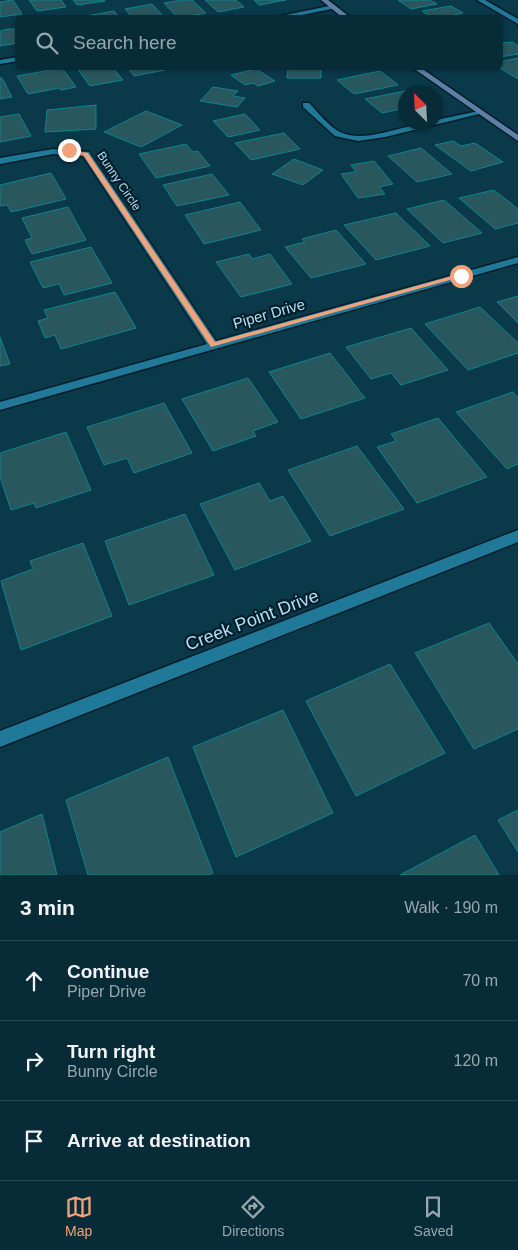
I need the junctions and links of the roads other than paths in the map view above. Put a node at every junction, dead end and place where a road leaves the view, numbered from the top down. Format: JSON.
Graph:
{"nodes":[{"id":1,"x":324,"y":0,"type":"edge"},
{"id":2,"x":480,"y":0,"type":"edge"},
{"id":3,"x":334,"y":7,"type":"junction"},
{"id":4,"x":290,"y":15,"type":"edge"},
{"id":5,"x":344,"y":15,"type":"edge"},
{"id":6,"x":518,"y":22,"type":"edge"},
{"id":7,"x":15,"y":60,"type":"edge"},
{"id":8,"x":0,"y":62,"type":"edge"},
{"id":9,"x":420,"y":70,"type":"edge"},
{"id":10,"x":306,"y":105,"type":"dead end"},
{"id":11,"x":479,"y":113,"type":"junction"},
{"id":12,"x":443,"y":120,"type":"edge"},
{"id":13,"x":398,"y":130,"type":"edge"},
{"id":14,"x":518,"y":139,"type":"edge"},
{"id":15,"x":0,"y":161,"type":"edge"},
{"id":16,"x":518,"y":260,"type":"edge"},
{"id":17,"x":213,"y":345,"type":"junction"},
{"id":18,"x":0,"y":406,"type":"edge"},
{"id":19,"x":518,"y":536,"type":"edge"},
{"id":20,"x":0,"y":739,"type":"edge"}],
"edges":[{"from":1,"to":3,"type":"street"},
{"from":2,"to":6,"type":"street"},
{"from":3,"to":4,"type":"street"},
{"from":3,"to":5,"type":"street"},
{"from":7,"to":8,"type":"street"},
{"from":9,"to":11,"type":"street"},
{"from":10,"to":13,"type":"street"},
{"from":11,"to":12,"type":"street"},
{"from":11,"to":14,"type":"street"},
{"from":15,"to":17,"type":"street","name":"Bunny Circle"},
{"from":16,"to":17,"type":"street","name":"Piper Drive"},
{"from":17,"to":18,"type":"street","name":"Piper Drive"},
{"from":19,"to":20,"type":"street","name":"Creek Point Drive"}]}
